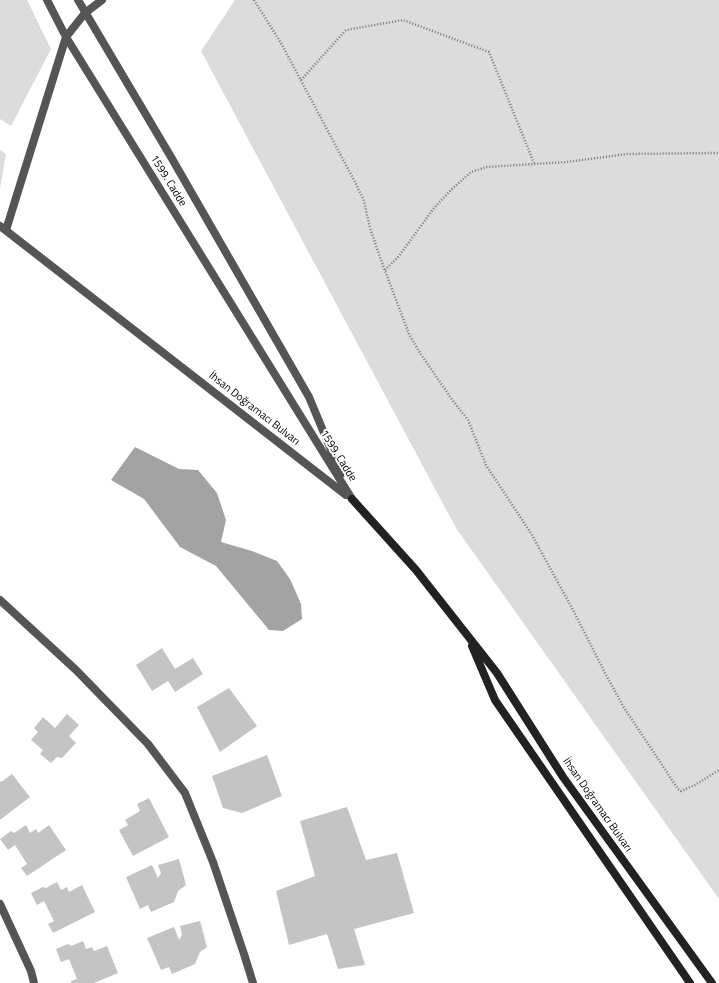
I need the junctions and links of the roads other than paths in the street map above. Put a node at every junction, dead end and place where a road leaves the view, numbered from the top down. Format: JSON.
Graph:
{"nodes":[{"id":1,"x":47,"y":0,"type":"edge"},
{"id":2,"x":78,"y":0,"type":"edge"},
{"id":3,"x":90,"y":0,"type":"edge"},
{"id":4,"x":102,"y":0,"type":"edge"},
{"id":5,"x":85,"y":12,"type":"junction"},
{"id":6,"x":66,"y":37,"type":"junction"},
{"id":7,"x":3,"y":228,"type":"edge"},
{"id":8,"x":352,"y":499,"type":"junction"},
{"id":9,"x":0,"y":600,"type":"edge"},
{"id":10,"x":468,"y":637,"type":"junction"},
{"id":11,"x":0,"y":904,"type":"edge"},
{"id":12,"x":34,"y":983,"type":"edge"},
{"id":13,"x":253,"y":983,"type":"edge"},
{"id":14,"x":690,"y":983,"type":"edge"},
{"id":15,"x":712,"y":983,"type":"edge"}],
"edges":[{"from":1,"to":6,"type":"street","name":"1599. Cadde"},
{"from":2,"to":5,"type":"street","name":"1599. Cadde"},
{"from":3,"to":5,"type":"street"},
{"from":4,"to":5,"type":"street"},
{"from":5,"to":6,"type":"street"},
{"from":5,"to":8,"type":"street","name":"1599. Cadde"},
{"from":6,"to":7,"type":"street"},
{"from":6,"to":8,"type":"street","name":"1599. Cadde"},
{"from":7,"to":8,"type":"street","name":"İhsan Doğramacı Bulvarı"},
{"from":8,"to":10,"type":"main road","name":"İhsan Doğramacı Bulvarı"},
{"from":9,"to":13,"type":"street"},
{"from":10,"to":14,"type":"main road","name":"İhsan Doğramacı Bulvarı"},
{"from":10,"to":15,"type":"main road","name":"İhsan Doğramacı Bulvarı"},
{"from":11,"to":12,"type":"street"}]}
